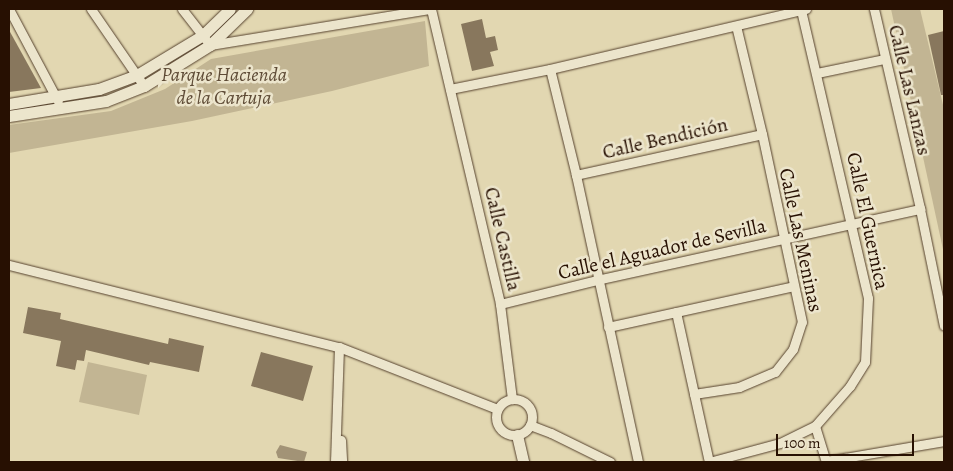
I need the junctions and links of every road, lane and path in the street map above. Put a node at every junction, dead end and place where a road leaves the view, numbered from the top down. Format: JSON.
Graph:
{"nodes":[{"id":1,"x":9,"y":9,"type":"edge"},
{"id":2,"x":91,"y":9,"type":"edge"},
{"id":3,"x":182,"y":9,"type":"edge"},
{"id":4,"x":230,"y":9,"type":"edge"},
{"id":5,"x":247,"y":9,"type":"edge"},
{"id":6,"x":430,"y":9,"type":"edge"},
{"id":7,"x":874,"y":9,"type":"edge"},
{"id":8,"x":804,"y":10,"type":"edge"},
{"id":9,"x":736,"y":26,"type":"junction"},
{"id":10,"x":202,"y":35,"type":"junction"},
{"id":11,"x":210,"y":45,"type":"junction"},
{"id":12,"x":884,"y":59,"type":"junction"},
{"id":13,"x":550,"y":70,"type":"junction"},
{"id":14,"x":817,"y":73,"type":"junction"},
{"id":15,"x":137,"y":76,"type":"junction"},
{"id":16,"x":144,"y":86,"type":"junction"},
{"id":17,"x":450,"y":89,"type":"junction"},
{"id":18,"x":56,"y":98,"type":"junction"},
{"id":19,"x":9,"y":104,"type":"edge"},
{"id":20,"x":62,"y":109,"type":"junction"},
{"id":21,"x":9,"y":116,"type":"edge"},
{"id":22,"x":762,"y":134,"type":"junction"},
{"id":23,"x":576,"y":175,"type":"junction"},
{"id":24,"x":920,"y":209,"type":"junction"},
{"id":25,"x":852,"y":225,"type":"junction"},
{"id":26,"x":783,"y":240,"type":"junction"},
{"id":27,"x":9,"y":265,"type":"edge"},
{"id":28,"x":598,"y":280,"type":"junction"},
{"id":29,"x":794,"y":286,"type":"junction"},
{"id":30,"x":500,"y":304,"type":"junction"},
{"id":31,"x":676,"y":312,"type":"junction"},
{"id":32,"x":944,"y":326,"type":"edge"},
{"id":33,"x":608,"y":327,"type":"junction"},
{"id":34,"x":339,"y":347,"type":"junction"},
{"id":35,"x":694,"y":394,"type":"junction"},
{"id":36,"x":512,"y":399,"type":"junction"},
{"id":37,"x":497,"y":409,"type":"junction"},
{"id":38,"x":336,"y":415,"type":"junction"},
{"id":39,"x":530,"y":425,"type":"junction"},
{"id":40,"x":815,"y":426,"type":"junction"},
{"id":41,"x":517,"y":435,"type":"junction"},
{"id":42,"x":944,"y":441,"type":"edge"},
{"id":43,"x":335,"y":462,"type":"edge"},
{"id":44,"x":342,"y":462,"type":"edge"},
{"id":45,"x":523,"y":462,"type":"edge"},
{"id":46,"x":610,"y":462,"type":"edge"},
{"id":47,"x":638,"y":462,"type":"edge"},
{"id":48,"x":709,"y":462,"type":"edge"}],
"edges":[{"from":1,"to":18,"type":"street"},
{"from":2,"to":15,"type":"street"},
{"from":3,"to":10,"type":"street"},
{"from":4,"to":10,"type":"street"},
{"from":5,"to":11,"type":"street"},
{"from":6,"to":11,"type":"street"},
{"from":6,"to":17,"type":"street","name":"Calle Castilla"},
{"from":7,"to":12,"type":"street","name":"Calle Las Lanzas"},
{"from":8,"to":9,"type":"street"},
{"from":8,"to":14,"type":"street","name":"Calle El Guernica"},
{"from":9,"to":13,"type":"street"},
{"from":9,"to":22,"type":"street","name":"Calle Las Meninas"},
{"from":10,"to":11,"type":"street"},
{"from":10,"to":15,"type":"street"},
{"from":11,"to":16,"type":"street"},
{"from":12,"to":14,"type":"street"},
{"from":12,"to":24,"type":"street","name":"Calle Las Lanzas"},
{"from":13,"to":17,"type":"street"},
{"from":13,"to":23,"type":"street"},
{"from":14,"to":25,"type":"street","name":"Calle El Guernica"},
{"from":15,"to":16,"type":"street"},
{"from":15,"to":18,"type":"street"},
{"from":16,"to":20,"type":"street"},
{"from":17,"to":30,"type":"street","name":"Calle Castilla"},
{"from":18,"to":19,"type":"street"},
{"from":18,"to":20,"type":"street"},
{"from":20,"to":21,"type":"street"},
{"from":22,"to":23,"type":"street","name":"Calle Bendición"},
{"from":22,"to":26,"type":"street","name":"Calle Las Meninas"},
{"from":23,"to":28,"type":"street"},
{"from":24,"to":25,"type":"street","name":"Calle el Aguador de Sevilla"},
{"from":24,"to":32,"type":"street","name":"Calle Las Lanzas"},
{"from":25,"to":26,"type":"street","name":"Calle el Aguador de Sevilla"},
{"from":25,"to":40,"type":"street","name":"Calle El Guernica"},
{"from":26,"to":28,"type":"street","name":"Calle el Aguador de Sevilla"},
{"from":26,"to":29,"type":"street","name":"Calle Las Meninas"},
{"from":27,"to":34,"type":"street"},
{"from":28,"to":30,"type":"street","name":"Calle el Aguador de Sevilla"},
{"from":28,"to":33,"type":"street"},
{"from":29,"to":31,"type":"street"},
{"from":29,"to":35,"type":"street","name":"Calle Las Meninas"},
{"from":30,"to":36,"type":"street","name":"Calle Castilla"},
{"from":31,"to":33,"type":"street"},
{"from":31,"to":35,"type":"street"},
{"from":33,"to":47,"type":"street"},
{"from":34,"to":37,"type":"street"},
{"from":34,"to":38,"type":"street"},
{"from":35,"to":48,"type":"street"},
{"from":36,"to":37,"type":"street"},
{"from":36,"to":39,"type":"street"},
{"from":37,"to":41,"type":"street"},
{"from":38,"to":43,"type":"street"},
{"from":38,"to":44,"type":"street"},
{"from":39,"to":41,"type":"street"},
{"from":39,"to":46,"type":"street"},
{"from":40,"to":42,"type":"street"},
{"from":40,"to":48,"type":"street"},
{"from":41,"to":45,"type":"street"}]}
